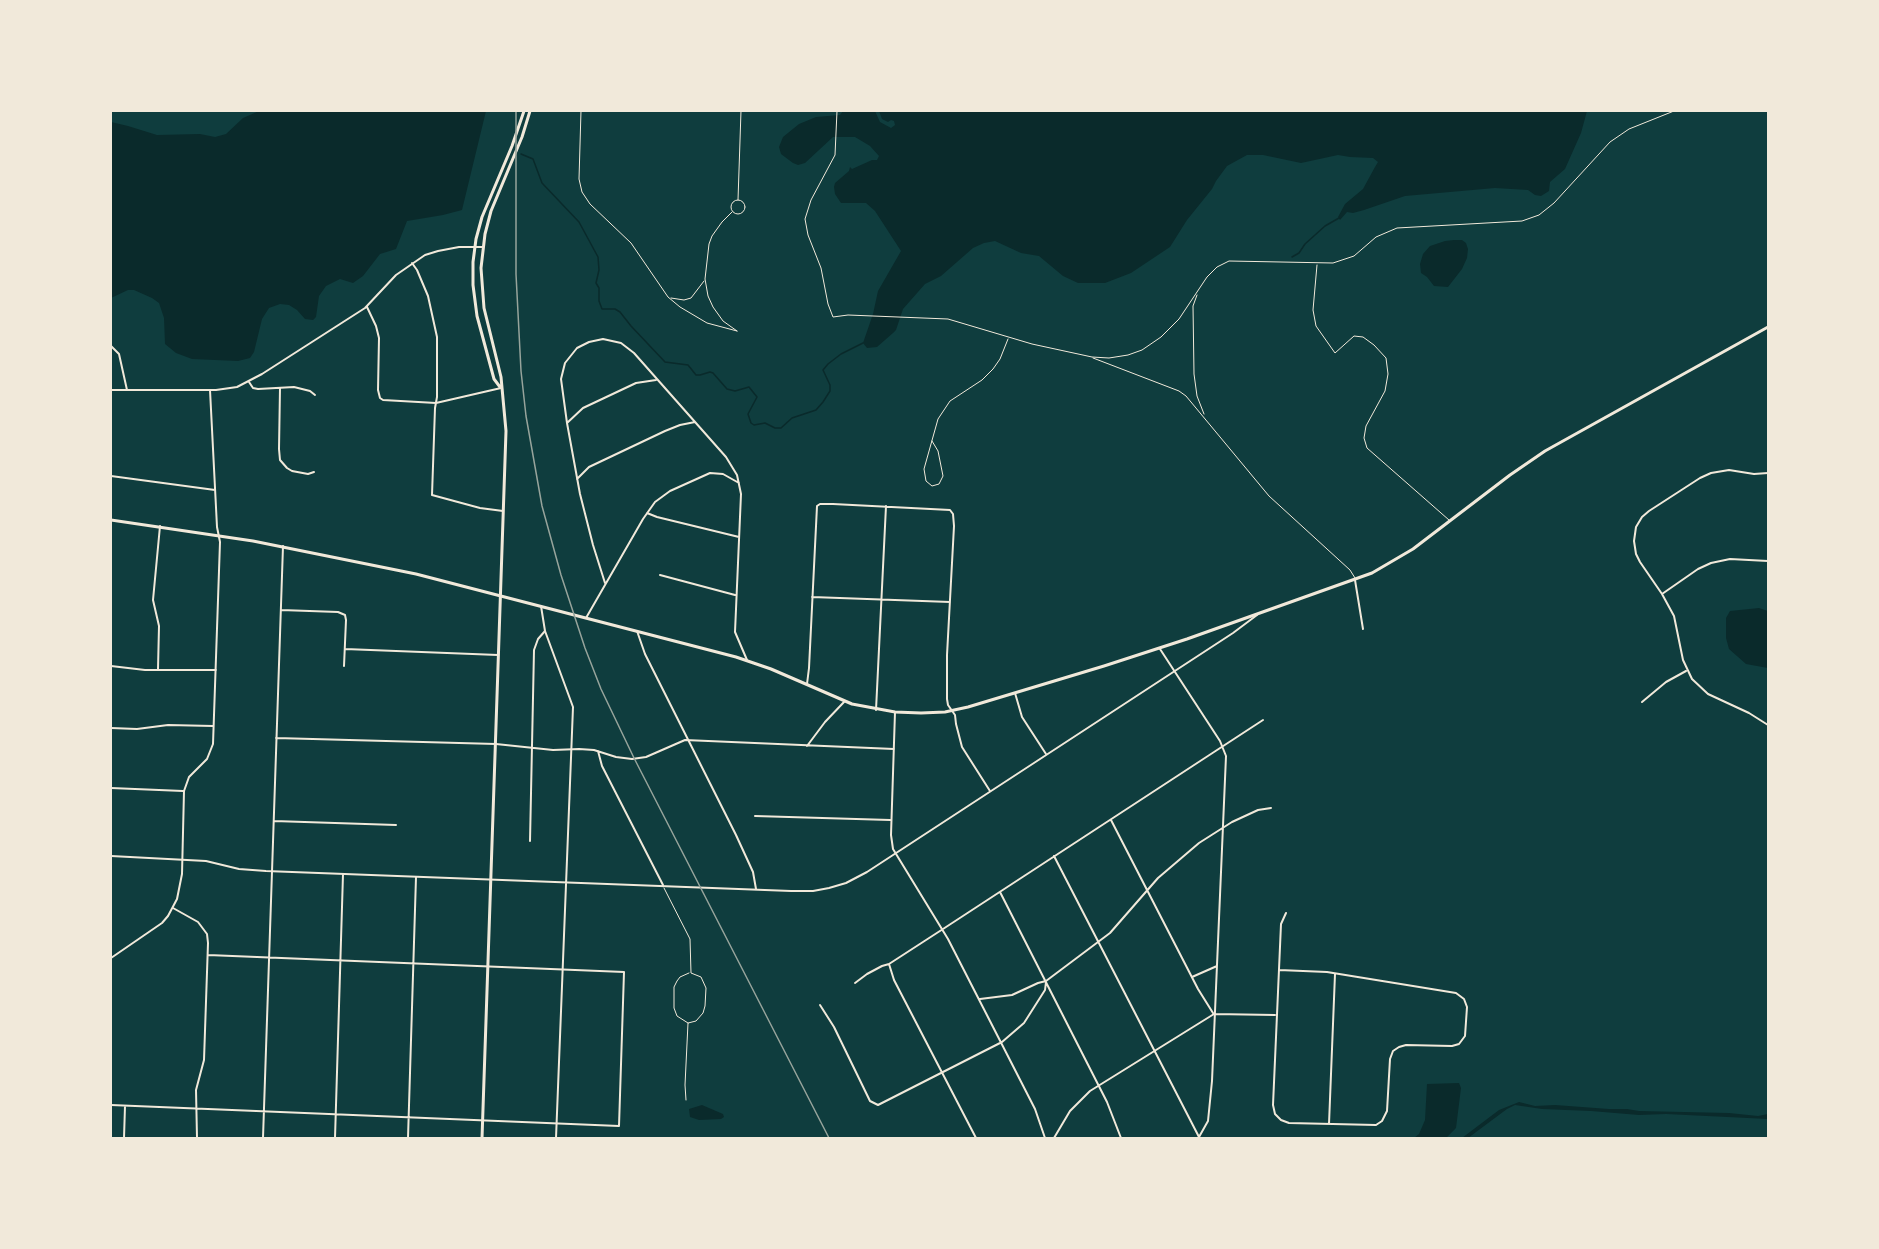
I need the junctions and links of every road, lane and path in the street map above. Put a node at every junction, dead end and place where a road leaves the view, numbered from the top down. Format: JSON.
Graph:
{"nodes":[{"id":1,"x":524,"y":111,"type":"edge"},
{"id":2,"x":530,"y":111,"type":"edge"},
{"id":3,"x":581,"y":111,"type":"edge"},
{"id":4,"x":741,"y":111,"type":"edge"},
{"id":5,"x":1674,"y":111,"type":"edge"},
{"id":6,"x":837,"y":112,"type":"edge"},
{"id":7,"x":738,"y":200,"type":"junction"},
{"id":8,"x":732,"y":212,"type":"junction"},
{"id":9,"x":475,"y":247,"type":"junction"},
{"id":10,"x":483,"y":248,"type":"junction"},
{"id":11,"x":412,"y":263,"type":"junction"},
{"id":12,"x":1318,"y":263,"type":"junction"},
{"id":13,"x":705,"y":279,"type":"junction"},
{"id":14,"x":1198,"y":291,"type":"junction"},
{"id":15,"x":668,"y":297,"type":"junction"},
{"id":16,"x":367,"y":307,"type":"junction"},
{"id":17,"x":1768,"y":327,"type":"edge"},
{"id":18,"x":1008,"y":338,"type":"junction"},
{"id":19,"x":111,"y":346,"type":"edge"},
{"id":20,"x":1092,"y":357,"type":"junction"},
{"id":21,"x":658,"y":380,"type":"junction"},
{"id":22,"x":249,"y":382,"type":"junction"},
{"id":23,"x":280,"y":388,"type":"junction"},
{"id":24,"x":501,"y":388,"type":"junction"},
{"id":25,"x":111,"y":390,"type":"edge"},
{"id":26,"x":127,"y":390,"type":"junction"},
{"id":27,"x":210,"y":390,"type":"junction"},
{"id":28,"x":315,"y":395,"type":"dead end"},
{"id":29,"x":436,"y":403,"type":"junction"},
{"id":30,"x":1205,"y":416,"type":"junction"},
{"id":31,"x":695,"y":422,"type":"junction"},
{"id":32,"x":567,"y":423,"type":"junction"},
{"id":33,"x":932,"y":441,"type":"junction"},
{"id":34,"x":314,"y":472,"type":"dead end"},
{"id":35,"x":1768,"y":473,"type":"edge"},
{"id":36,"x":111,"y":476,"type":"edge"},
{"id":37,"x":577,"y":479,"type":"junction"},
{"id":38,"x":739,"y":483,"type":"junction"},
{"id":39,"x":215,"y":490,"type":"junction"},
{"id":40,"x":886,"y":506,"type":"junction"},
{"id":41,"x":503,"y":511,"type":"junction"},
{"id":42,"x":646,"y":513,"type":"junction"},
{"id":43,"x":111,"y":520,"type":"edge"},
{"id":44,"x":1450,"y":521,"type":"junction"},
{"id":45,"x":160,"y":526,"type":"junction"},
{"id":46,"x":219,"y":535,"type":"junction"},
{"id":47,"x":739,"y":537,"type":"junction"},
{"id":48,"x":283,"y":546,"type":"junction"},
{"id":49,"x":1768,"y":561,"type":"edge"},
{"id":50,"x":660,"y":575,"type":"dead end"},
{"id":51,"x":1355,"y":580,"type":"junction"},
{"id":52,"x":605,"y":583,"type":"junction"},
{"id":53,"x":1662,"y":594,"type":"junction"},
{"id":54,"x":500,"y":595,"type":"junction"},
{"id":55,"x":736,"y":596,"type":"junction"},
{"id":56,"x":812,"y":597,"type":"junction"},
{"id":57,"x":882,"y":599,"type":"junction"},
{"id":58,"x":950,"y":602,"type":"junction"},
{"id":59,"x":541,"y":606,"type":"junction"},
{"id":60,"x":281,"y":610,"type":"junction"},
{"id":61,"x":1259,"y":613,"type":"junction"},
{"id":62,"x":586,"y":618,"type":"junction"},
{"id":63,"x":1363,"y":629,"type":"dead end"},
{"id":64,"x":545,"y":631,"type":"junction"},
{"id":65,"x":637,"y":631,"type":"junction"},
{"id":66,"x":1160,"y":648,"type":"junction"},
{"id":67,"x":345,"y":650,"type":"junction"},
{"id":68,"x":499,"y":655,"type":"junction"},
{"id":69,"x":747,"y":660,"type":"junction"},
{"id":70,"x":111,"y":666,"type":"edge"},
{"id":71,"x":344,"y":666,"type":"dead end"},
{"id":72,"x":158,"y":669,"type":"junction"},
{"id":73,"x":216,"y":670,"type":"junction"},
{"id":74,"x":1174,"y":671,"type":"junction"},
{"id":75,"x":1686,"y":671,"type":"junction"},
{"id":76,"x":807,"y":685,"type":"junction"},
{"id":77,"x":1015,"y":693,"type":"junction"},
{"id":78,"x":845,"y":701,"type":"junction"},
{"id":79,"x":1642,"y":702,"type":"dead end"},
{"id":80,"x":876,"y":710,"type":"junction"},
{"id":81,"x":952,"y":710,"type":"junction"},
{"id":82,"x":895,"y":712,"type":"junction"},
{"id":83,"x":1263,"y":720,"type":"dead end"},
{"id":84,"x":1768,"y":725,"type":"edge"},
{"id":85,"x":214,"y":726,"type":"junction"},
{"id":86,"x":111,"y":728,"type":"edge"},
{"id":87,"x":276,"y":738,"type":"junction"},
{"id":88,"x":689,"y":740,"type":"junction"},
{"id":89,"x":496,"y":744,"type":"junction"},
{"id":90,"x":807,"y":746,"type":"junction"},
{"id":91,"x":1223,"y":747,"type":"junction"},
{"id":92,"x":532,"y":748,"type":"junction"},
{"id":93,"x":894,"y":749,"type":"junction"},
{"id":94,"x":571,"y":750,"type":"junction"},
{"id":95,"x":598,"y":751,"type":"junction"},
{"id":96,"x":1046,"y":754,"type":"junction"},
{"id":97,"x":111,"y":788,"type":"edge"},
{"id":98,"x":990,"y":791,"type":"junction"},
{"id":99,"x":184,"y":792,"type":"junction"},
{"id":100,"x":1270,"y":808,"type":"dead end"},
{"id":101,"x":755,"y":816,"type":"dead end"},
{"id":102,"x":891,"y":820,"type":"junction"},
{"id":103,"x":1111,"y":820,"type":"junction"},
{"id":104,"x":274,"y":821,"type":"junction"},
{"id":105,"x":396,"y":825,"type":"dead end"},
{"id":106,"x":1223,"y":827,"type":"junction"},
{"id":107,"x":530,"y":840,"type":"dead end"},
{"id":108,"x":895,"y":853,"type":"junction"},
{"id":109,"x":111,"y":856,"type":"edge"},
{"id":110,"x":1054,"y":856,"type":"junction"},
{"id":111,"x":182,"y":859,"type":"junction"},
{"id":112,"x":272,"y":871,"type":"junction"},
{"id":113,"x":344,"y":874,"type":"junction"},
{"id":114,"x":416,"y":876,"type":"junction"},
{"id":115,"x":492,"y":878,"type":"junction"},
{"id":116,"x":566,"y":881,"type":"junction"},
{"id":117,"x":663,"y":885,"type":"junction"},
{"id":118,"x":756,"y":889,"type":"junction"},
{"id":119,"x":1147,"y":890,"type":"junction"},
{"id":120,"x":999,"y":892,"type":"junction"},
{"id":121,"x":173,"y":908,"type":"junction"},
{"id":122,"x":1286,"y":913,"type":"dead end"},
{"id":123,"x":943,"y":929,"type":"junction"},
{"id":124,"x":1099,"y":942,"type":"junction"},
{"id":125,"x":208,"y":955,"type":"junction"},
{"id":126,"x":269,"y":957,"type":"junction"},
{"id":127,"x":111,"y":958,"type":"edge"},
{"id":128,"x":341,"y":960,"type":"junction"},
{"id":129,"x":413,"y":964,"type":"junction"},
{"id":130,"x":889,"y":964,"type":"junction"},
{"id":131,"x":1217,"y":966,"type":"junction"},
{"id":132,"x":488,"y":967,"type":"junction"},
{"id":133,"x":563,"y":970,"type":"junction"},
{"id":134,"x":1279,"y":970,"type":"junction"},
{"id":135,"x":691,"y":973,"type":"junction"},
{"id":136,"x":1335,"y":974,"type":"junction"},
{"id":137,"x":1192,"y":977,"type":"junction"},
{"id":138,"x":1046,"y":981,"type":"junction"},
{"id":139,"x":855,"y":983,"type":"dead end"},
{"id":140,"x":980,"y":999,"type":"junction"},
{"id":141,"x":820,"y":1005,"type":"dead end"},
{"id":142,"x":1214,"y":1014,"type":"junction"},
{"id":143,"x":1277,"y":1015,"type":"junction"},
{"id":144,"x":688,"y":1023,"type":"junction"},
{"id":145,"x":1002,"y":1042,"type":"junction"},
{"id":146,"x":1155,"y":1051,"type":"junction"},
{"id":147,"x":942,"y":1073,"type":"junction"},
{"id":148,"x":1098,"y":1085,"type":"junction"},
{"id":149,"x":686,"y":1100,"type":"dead end"},
{"id":150,"x":111,"y":1105,"type":"edge"},
{"id":151,"x":125,"y":1106,"type":"junction"},
{"id":152,"x":197,"y":1108,"type":"junction"},
{"id":153,"x":264,"y":1111,"type":"junction"},
{"id":154,"x":336,"y":1114,"type":"junction"},
{"id":155,"x":408,"y":1117,"type":"junction"},
{"id":156,"x":483,"y":1121,"type":"junction"},
{"id":157,"x":558,"y":1124,"type":"junction"},
{"id":158,"x":1329,"y":1124,"type":"junction"},
{"id":159,"x":124,"y":1138,"type":"edge"},
{"id":160,"x":197,"y":1138,"type":"edge"},
{"id":161,"x":263,"y":1138,"type":"edge"},
{"id":162,"x":335,"y":1138,"type":"edge"},
{"id":163,"x":408,"y":1138,"type":"edge"},
{"id":164,"x":482,"y":1138,"type":"edge"},
{"id":165,"x":556,"y":1138,"type":"edge"},
{"id":166,"x":976,"y":1138,"type":"edge"},
{"id":167,"x":1045,"y":1138,"type":"edge"},
{"id":168,"x":1054,"y":1138,"type":"edge"},
{"id":169,"x":1121,"y":1138,"type":"edge"},
{"id":170,"x":1199,"y":1138,"type":"edge"}],
"edges":[{"from":1,"to":9,"type":"main road"},
{"from":2,"to":10,"type":"main road"},
{"from":3,"to":15,"type":"lane"},
{"from":4,"to":7,"type":"lane"},
{"from":5,"to":12,"type":"lane"},
{"from":6,"to":18,"type":"lane"},
{"from":7,"to":8,"type":"lane"},
{"from":7,"to":8,"type":"lane"},
{"from":8,"to":13,"type":"lane"},
{"from":9,"to":10,"type":"street"},
{"from":9,"to":11,"type":"street"},
{"from":9,"to":24,"type":"main road"},
{"from":10,"to":24,"type":"main road"},
{"from":11,"to":16,"type":"street"},
{"from":11,"to":29,"type":"street"},
{"from":12,"to":14,"type":"lane"},
{"from":12,"to":44,"type":"lane"},
{"from":13,"to":15,"type":"lane"},
{"from":13,"to":15,"type":"lane"},
{"from":14,"to":20,"type":"lane"},
{"from":14,"to":30,"type":"lane"},
{"from":16,"to":22,"type":"street"},
{"from":16,"to":29,"type":"street"},
{"from":17,"to":44,"type":"main road"},
{"from":18,"to":20,"type":"lane"},
{"from":18,"to":33,"type":"lane"},
{"from":19,"to":26,"type":"street"},
{"from":20,"to":30,"type":"lane"},
{"from":21,"to":31,"type":"street"},
{"from":21,"to":32,"type":"street"},
{"from":21,"to":32,"type":"street"},
{"from":22,"to":23,"type":"street"},
{"from":22,"to":27,"type":"street"},
{"from":23,"to":28,"type":"street"},
{"from":23,"to":34,"type":"street"},
{"from":24,"to":29,"type":"street"},
{"from":24,"to":41,"type":"main road"},
{"from":25,"to":26,"type":"street"},
{"from":26,"to":27,"type":"street"},
{"from":27,"to":39,"type":"street"},
{"from":29,"to":41,"type":"street"},
{"from":30,"to":51,"type":"lane"},
{"from":31,"to":37,"type":"street"},
{"from":31,"to":38,"type":"street"},
{"from":32,"to":37,"type":"street"},
{"from":33,"to":33,"type":"lane"},
{"from":35,"to":53,"type":"street"},
{"from":36,"to":39,"type":"street"},
{"from":37,"to":52,"type":"street"},
{"from":38,"to":42,"type":"street"},
{"from":38,"to":47,"type":"street"},
{"from":39,"to":46,"type":"street"},
{"from":40,"to":56,"type":"street"},
{"from":40,"to":57,"type":"street"},
{"from":40,"to":58,"type":"street"},
{"from":41,"to":54,"type":"main road"},
{"from":42,"to":47,"type":"street"},
{"from":42,"to":52,"type":"street"},
{"from":43,"to":45,"type":"main road"},
{"from":44,"to":51,"type":"main road"},
{"from":45,"to":46,"type":"main road"},
{"from":45,"to":72,"type":"street"},
{"from":46,"to":48,"type":"main road"},
{"from":46,"to":73,"type":"street"},
{"from":47,"to":55,"type":"street"},
{"from":48,"to":54,"type":"main road"},
{"from":48,"to":60,"type":"street"},
{"from":49,"to":53,"type":"street"},
{"from":50,"to":55,"type":"street"},
{"from":51,"to":61,"type":"main road"},
{"from":51,"to":63,"type":"street"},
{"from":52,"to":62,"type":"street"},
{"from":53,"to":75,"type":"street"},
{"from":54,"to":59,"type":"main road"},
{"from":54,"to":68,"type":"main road"},
{"from":55,"to":69,"type":"street"},
{"from":56,"to":57,"type":"street"},
{"from":56,"to":76,"type":"street"},
{"from":57,"to":58,"type":"street"},
{"from":57,"to":80,"type":"street"},
{"from":58,"to":81,"type":"street"},
{"from":59,"to":62,"type":"main road"},
{"from":59,"to":64,"type":"street"},
{"from":60,"to":67,"type":"street"},
{"from":60,"to":87,"type":"street"},
{"from":61,"to":66,"type":"main road"},
{"from":61,"to":74,"type":"street"},
{"from":62,"to":65,"type":"main road"},
{"from":64,"to":92,"type":"street"},
{"from":64,"to":94,"type":"street"},
{"from":65,"to":69,"type":"main road"},
{"from":65,"to":88,"type":"street"},
{"from":66,"to":74,"type":"street"},
{"from":66,"to":77,"type":"main road"},
{"from":67,"to":68,"type":"street"},
{"from":67,"to":71,"type":"street"},
{"from":68,"to":89,"type":"main road"},
{"from":69,"to":76,"type":"main road"},
{"from":70,"to":72,"type":"street"},
{"from":72,"to":73,"type":"street"},
{"from":73,"to":85,"type":"street"},
{"from":74,"to":91,"type":"street"},
{"from":74,"to":96,"type":"street"},
{"from":75,"to":79,"type":"street"},
{"from":75,"to":84,"type":"street"},
{"from":76,"to":78,"type":"main road"},
{"from":77,"to":81,"type":"main road"},
{"from":77,"to":96,"type":"street"},
{"from":78,"to":80,"type":"main road"},
{"from":78,"to":90,"type":"street"},
{"from":80,"to":82,"type":"main road"},
{"from":81,"to":82,"type":"main road"},
{"from":81,"to":98,"type":"street"},
{"from":82,"to":93,"type":"street"},
{"from":83,"to":91,"type":"street"},
{"from":85,"to":86,"type":"street"},
{"from":85,"to":99,"type":"street"},
{"from":87,"to":89,"type":"street"},
{"from":87,"to":104,"type":"street"},
{"from":88,"to":90,"type":"street"},
{"from":88,"to":95,"type":"street"},
{"from":88,"to":118,"type":"street"},
{"from":89,"to":92,"type":"street"},
{"from":89,"to":115,"type":"main road"},
{"from":90,"to":93,"type":"street"},
{"from":91,"to":103,"type":"street"},
{"from":91,"to":106,"type":"street"},
{"from":92,"to":94,"type":"street"},
{"from":92,"to":107,"type":"street"},
{"from":93,"to":102,"type":"street"},
{"from":94,"to":95,"type":"street"},
{"from":94,"to":116,"type":"street"},
{"from":95,"to":117,"type":"street"},
{"from":96,"to":98,"type":"street"},
{"from":97,"to":99,"type":"street"},
{"from":98,"to":108,"type":"street"},
{"from":99,"to":111,"type":"street"},
{"from":100,"to":106,"type":"street"},
{"from":101,"to":102,"type":"street"},
{"from":102,"to":108,"type":"street"},
{"from":103,"to":110,"type":"street"},
{"from":103,"to":119,"type":"street"},
{"from":104,"to":105,"type":"street"},
{"from":104,"to":112,"type":"street"},
{"from":106,"to":119,"type":"street"},
{"from":106,"to":131,"type":"street"},
{"from":108,"to":118,"type":"street"},
{"from":108,"to":123,"type":"street"},
{"from":109,"to":111,"type":"street"},
{"from":110,"to":120,"type":"street"},
{"from":110,"to":124,"type":"street"},
{"from":111,"to":112,"type":"street"},
{"from":111,"to":121,"type":"street"},
{"from":112,"to":113,"type":"street"},
{"from":112,"to":126,"type":"street"},
{"from":113,"to":114,"type":"street"},
{"from":113,"to":128,"type":"street"},
{"from":114,"to":115,"type":"street"},
{"from":114,"to":129,"type":"street"},
{"from":115,"to":116,"type":"street"},
{"from":115,"to":132,"type":"main road"},
{"from":116,"to":117,"type":"street"},
{"from":116,"to":133,"type":"street"},
{"from":117,"to":118,"type":"street"},
{"from":117,"to":135,"type":"lane"},
{"from":119,"to":124,"type":"street"},
{"from":119,"to":137,"type":"street"},
{"from":120,"to":123,"type":"street"},
{"from":120,"to":138,"type":"street"},
{"from":121,"to":125,"type":"street"},
{"from":121,"to":127,"type":"street"},
{"from":122,"to":134,"type":"street"},
{"from":123,"to":130,"type":"street"},
{"from":123,"to":140,"type":"street"},
{"from":124,"to":138,"type":"street"},
{"from":124,"to":146,"type":"street"},
{"from":125,"to":126,"type":"street"},
{"from":125,"to":152,"type":"street"},
{"from":126,"to":128,"type":"street"},
{"from":126,"to":153,"type":"street"},
{"from":128,"to":129,"type":"street"},
{"from":128,"to":154,"type":"street"},
{"from":129,"to":132,"type":"street"},
{"from":129,"to":155,"type":"street"},
{"from":130,"to":139,"type":"street"},
{"from":130,"to":147,"type":"street"},
{"from":131,"to":137,"type":"street"},
{"from":131,"to":142,"type":"street"},
{"from":132,"to":133,"type":"street"},
{"from":132,"to":156,"type":"main road"},
{"from":133,"to":157,"type":"street"},
{"from":133,"to":157,"type":"street"},
{"from":134,"to":136,"type":"street"},
{"from":134,"to":143,"type":"street"},
{"from":135,"to":144,"type":"lane"},
{"from":135,"to":144,"type":"lane"},
{"from":136,"to":158,"type":"street"},
{"from":136,"to":158,"type":"street"},
{"from":137,"to":142,"type":"street"},
{"from":138,"to":140,"type":"street"},
{"from":138,"to":145,"type":"street"},
{"from":138,"to":148,"type":"street"},
{"from":140,"to":145,"type":"street"},
{"from":141,"to":147,"type":"street"},
{"from":142,"to":143,"type":"street"},
{"from":142,"to":146,"type":"street"},
{"from":142,"to":170,"type":"street"},
{"from":143,"to":158,"type":"street"},
{"from":144,"to":149,"type":"lane"},
{"from":145,"to":147,"type":"street"},
{"from":145,"to":167,"type":"street"},
{"from":146,"to":148,"type":"street"},
{"from":146,"to":170,"type":"street"},
{"from":147,"to":166,"type":"street"},
{"from":148,"to":168,"type":"street"},
{"from":148,"to":169,"type":"street"},
{"from":150,"to":151,"type":"street"},
{"from":151,"to":152,"type":"street"},
{"from":151,"to":159,"type":"street"},
{"from":152,"to":153,"type":"street"},
{"from":152,"to":160,"type":"street"},
{"from":153,"to":154,"type":"street"},
{"from":153,"to":161,"type":"street"},
{"from":154,"to":155,"type":"street"},
{"from":154,"to":162,"type":"street"},
{"from":155,"to":156,"type":"street"},
{"from":155,"to":163,"type":"street"},
{"from":156,"to":157,"type":"street"},
{"from":156,"to":164,"type":"main road"},
{"from":157,"to":165,"type":"street"}]}
